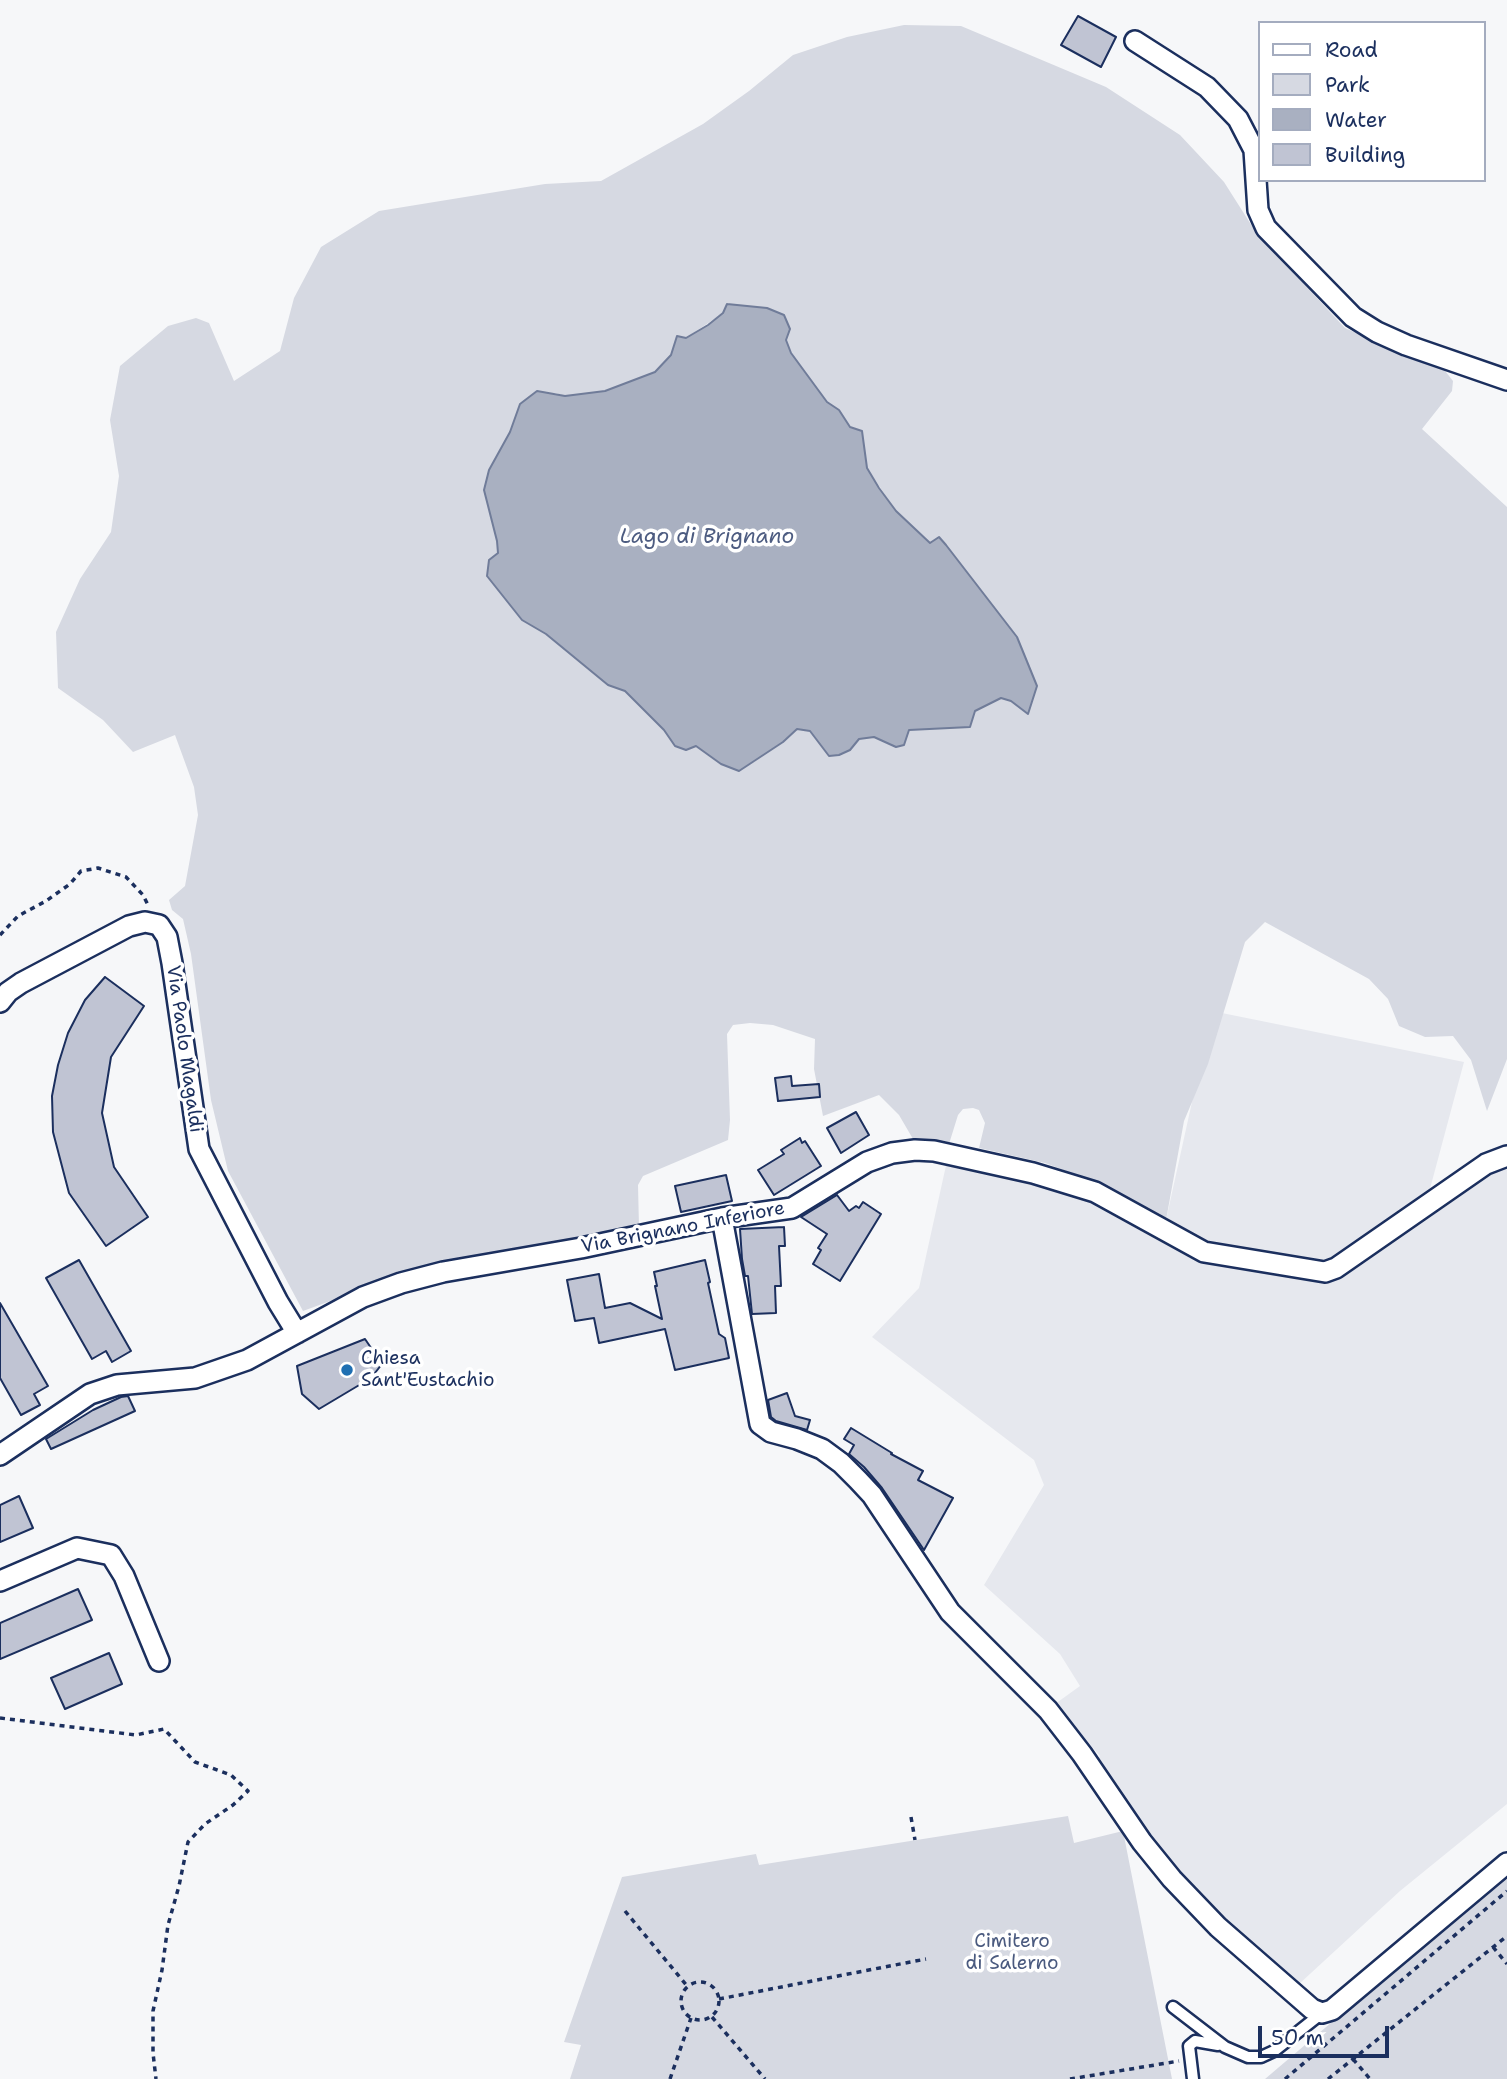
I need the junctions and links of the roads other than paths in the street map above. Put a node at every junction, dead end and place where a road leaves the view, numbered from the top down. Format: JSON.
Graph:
{"nodes":[{"id":1,"x":1135,"y":41,"type":"dead end"},
{"id":2,"x":1507,"y":380,"type":"edge"},
{"id":3,"x":0,"y":1002,"type":"edge"},
{"id":4,"x":1507,"y":1156,"type":"edge"},
{"id":5,"x":722,"y":1219,"type":"junction"},
{"id":6,"x":298,"y":1333,"type":"junction"},
{"id":7,"x":0,"y":1455,"type":"edge"},
{"id":8,"x":0,"y":1581,"type":"edge"},
{"id":9,"x":159,"y":1661,"type":"dead end"},
{"id":10,"x":1507,"y":1863,"type":"edge"},
{"id":11,"x":1173,"y":2007,"type":"dead end"},
{"id":12,"x":1322,"y":2013,"type":"junction"},
{"id":13,"x":1225,"y":2047,"type":"junction"},
{"id":14,"x":1193,"y":2079,"type":"edge"}],
"edges":[{"from":1,"to":2,"type":"street"},
{"from":3,"to":6,"type":"street","name":"Via Paolo Magaldi"},
{"from":4,"to":5,"type":"street","name":"Via Brignano Inferiore"},
{"from":5,"to":6,"type":"street","name":"Via Brignano Inferiore"},
{"from":5,"to":12,"type":"street"},
{"from":6,"to":7,"type":"street","name":"Via Brignano Inferiore"},
{"from":8,"to":9,"type":"street"},
{"from":10,"to":12,"type":"street"},
{"from":11,"to":13,"type":"lane"},
{"from":12,"to":13,"type":"lane"},
{"from":13,"to":14,"type":"lane"}]}
